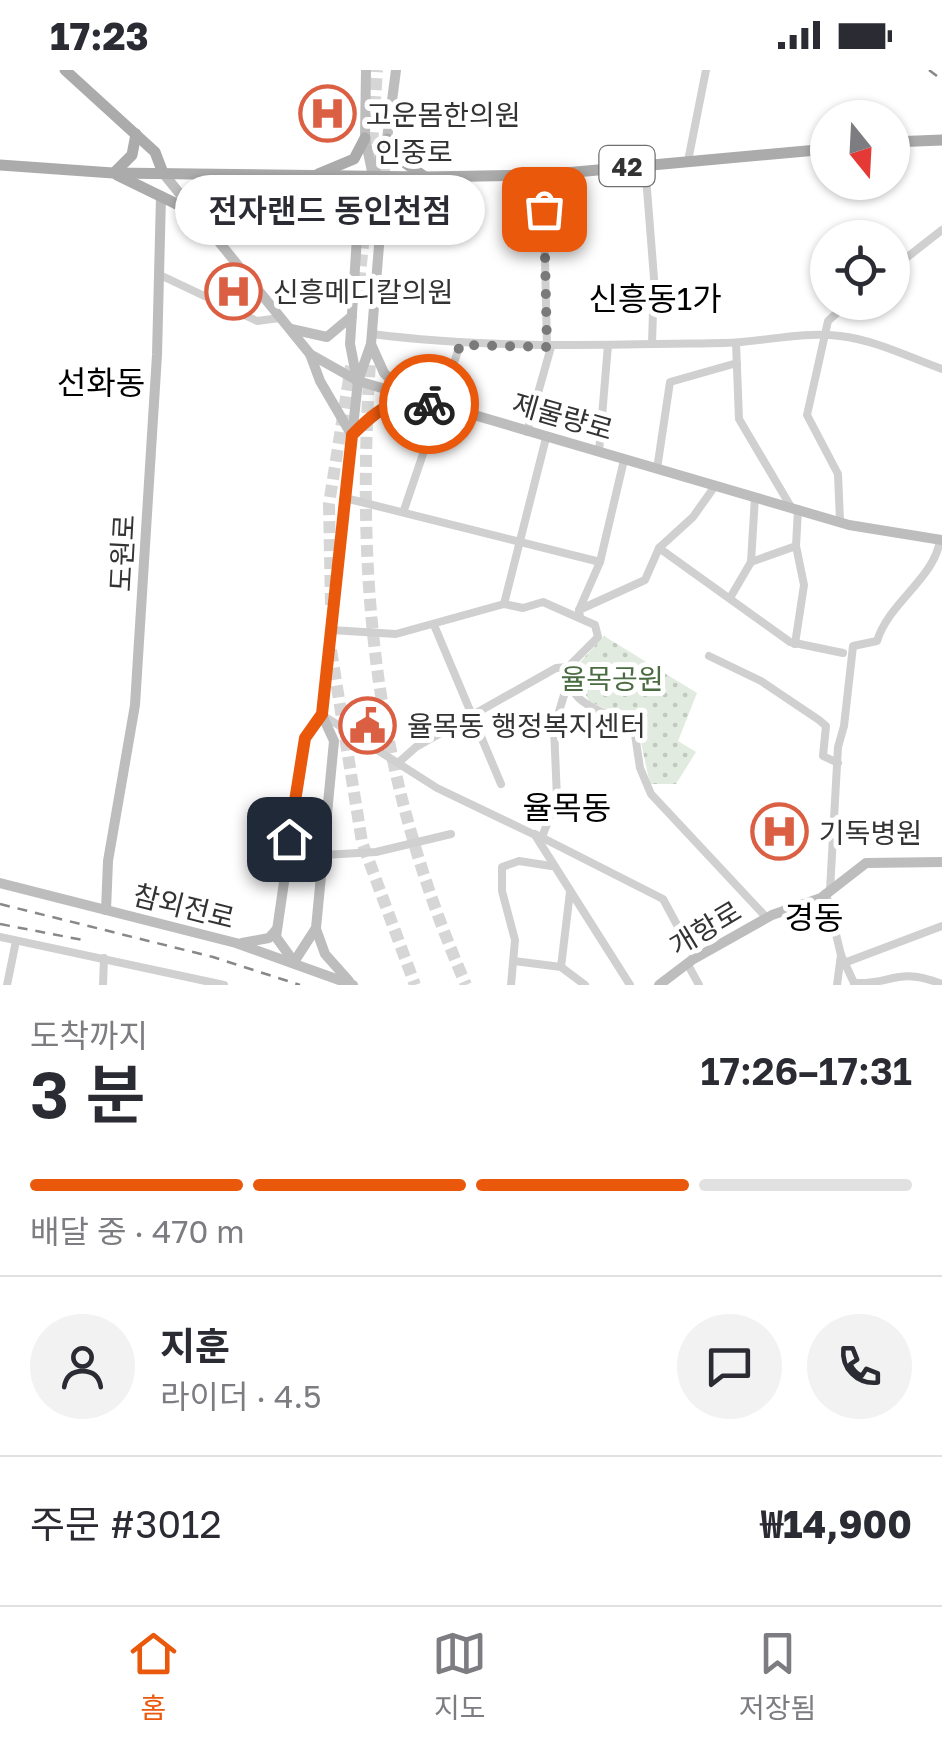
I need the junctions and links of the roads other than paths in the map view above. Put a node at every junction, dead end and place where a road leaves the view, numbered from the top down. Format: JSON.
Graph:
{"nodes":[{"id":1,"x":64,"y":70,"type":"edge"},
{"id":2,"x":366,"y":70,"type":"edge"},
{"id":3,"x":396,"y":70,"type":"edge"},
{"id":4,"x":706,"y":70,"type":"edge"},
{"id":5,"x":136,"y":134,"type":"junction"},
{"id":6,"x":365,"y":138,"type":"junction"},
{"id":7,"x":387,"y":139,"type":"junction"},
{"id":8,"x":942,"y":140,"type":"edge"},
{"id":9,"x":910,"y":141,"type":"edge"},
{"id":10,"x":810,"y":151,"type":"edge"},
{"id":11,"x":688,"y":161,"type":"junction"},
{"id":12,"x":645,"y":164,"type":"junction"},
{"id":13,"x":0,"y":165,"type":"edge"},
{"id":14,"x":113,"y":173,"type":"junction"},
{"id":15,"x":163,"y":174,"type":"junction"},
{"id":16,"x":202,"y":174,"type":"junction"},
{"id":17,"x":543,"y":175,"type":"junction"},
{"id":18,"x":314,"y":176,"type":"junction"},
{"id":19,"x":373,"y":176,"type":"junction"},
{"id":20,"x":425,"y":177,"type":"junction"},
{"id":21,"x":161,"y":196,"type":"junction"},
{"id":22,"x":190,"y":211,"type":"junction"},
{"id":23,"x":163,"y":217,"type":"junction"},
{"id":24,"x":381,"y":221,"type":"junction"},
{"id":25,"x":358,"y":222,"type":"junction"},
{"id":26,"x":942,"y":230,"type":"edge"},
{"id":27,"x":910,"y":254,"type":"edge"},
{"id":28,"x":160,"y":276,"type":"junction"},
{"id":29,"x":352,"y":316,"type":"junction"},
{"id":30,"x":280,"y":318,"type":"junction"},
{"id":31,"x":829,"y":320,"type":"edge"},
{"id":32,"x":290,"y":329,"type":"junction"},
{"id":33,"x":825,"y":334,"type":"junction"},
{"id":34,"x":372,"y":339,"type":"junction"},
{"id":35,"x":736,"y":343,"type":"junction"},
{"id":36,"x":652,"y":344,"type":"junction"},
{"id":37,"x":460,"y":345,"type":"junction"},
{"id":38,"x":608,"y":346,"type":"junction"},
{"id":39,"x":549,"y":347,"type":"junction"},
{"id":40,"x":310,"y":354,"type":"junction"},
{"id":41,"x":738,"y":363,"type":"junction"},
{"id":42,"x":942,"y":369,"type":"edge"},
{"id":43,"x":358,"y":381,"type":"junction"},
{"id":44,"x":408,"y":398,"type":"junction"},
{"id":45,"x":439,"y":407,"type":"junction"},
{"id":46,"x":527,"y":432,"type":"junction"},
{"id":47,"x":352,"y":435,"type":"junction"},
{"id":48,"x":546,"y":438,"type":"junction"},
{"id":49,"x":598,"y":452,"type":"junction"},
{"id":50,"x":624,"y":460,"type":"junction"},
{"id":51,"x":657,"y":469,"type":"junction"},
{"id":52,"x":715,"y":486,"type":"junction"},
{"id":53,"x":755,"y":497,"type":"junction"},
{"id":54,"x":345,"y":498,"type":"junction"},
{"id":55,"x":795,"y":508,"type":"junction"},
{"id":56,"x":404,"y":510,"type":"junction"},
{"id":57,"x":840,"y":521,"type":"junction"},
{"id":58,"x":941,"y":540,"type":"edge"},
{"id":59,"x":522,"y":544,"type":"junction"},
{"id":60,"x":796,"y":546,"type":"junction"},
{"id":61,"x":659,"y":548,"type":"junction"},
{"id":62,"x":600,"y":562,"type":"junction"},
{"id":63,"x":749,"y":566,"type":"junction"},
{"id":64,"x":730,"y":598,"type":"junction"},
{"id":65,"x":504,"y":604,"type":"junction"},
{"id":66,"x":580,"y":613,"type":"junction"},
{"id":67,"x":434,"y":625,"type":"junction"},
{"id":68,"x":331,"y":630,"type":"junction"},
{"id":69,"x":795,"y":644,"type":"junction"},
{"id":70,"x":842,"y":654,"type":"dead end"},
{"id":71,"x":709,"y":656,"type":"dead end"},
{"id":72,"x":568,"y":667,"type":"junction"},
{"id":73,"x":568,"y":682,"type":"junction"},
{"id":74,"x":322,"y":714,"type":"junction"},
{"id":75,"x":474,"y":714,"type":"junction"},
{"id":76,"x":838,"y":763,"type":"junction"},
{"id":77,"x":398,"y":764,"type":"junction"},
{"id":78,"x":501,"y":784,"type":"dead end"},
{"id":79,"x":451,"y":834,"type":"dead end"},
{"id":80,"x":537,"y":835,"type":"junction"},
{"id":81,"x":323,"y":855,"type":"junction"},
{"id":82,"x":942,"y":862,"type":"edge"},
{"id":83,"x":552,"y":866,"type":"junction"},
{"id":84,"x":0,"y":883,"type":"edge"},
{"id":85,"x":570,"y":890,"type":"junction"},
{"id":86,"x":828,"y":891,"type":"junction"},
{"id":87,"x":106,"y":910,"type":"junction"},
{"id":88,"x":280,"y":916,"type":"junction"},
{"id":89,"x":767,"y":918,"type":"junction"},
{"id":90,"x":942,"y":926,"type":"edge"},
{"id":91,"x":316,"y":928,"type":"junction"},
{"id":92,"x":0,"y":938,"type":"edge"},
{"id":93,"x":16,"y":940,"type":"junction"},
{"id":94,"x":236,"y":942,"type":"junction"},
{"id":95,"x":104,"y":958,"type":"junction"},
{"id":96,"x":842,"y":959,"type":"junction"},
{"id":97,"x":514,"y":961,"type":"junction"},
{"id":98,"x":691,"y":961,"type":"junction"},
{"id":99,"x":294,"y":962,"type":"junction"},
{"id":100,"x":561,"y":966,"type":"junction"},
{"id":101,"x":942,"y":971,"type":"edge"},
{"id":102,"x":854,"y":984,"type":"edge"},
{"id":103,"x":880,"y":984,"type":"edge"},
{"id":104,"x":939,"y":984,"type":"edge"},
{"id":105,"x":7,"y":985,"type":"edge"},
{"id":106,"x":103,"y":985,"type":"edge"},
{"id":107,"x":224,"y":985,"type":"edge"},
{"id":108,"x":353,"y":985,"type":"edge"},
{"id":109,"x":511,"y":985,"type":"edge"},
{"id":110,"x":585,"y":985,"type":"edge"},
{"id":111,"x":630,"y":985,"type":"edge"},
{"id":112,"x":658,"y":985,"type":"edge"},
{"id":113,"x":700,"y":985,"type":"edge"},
{"id":114,"x":837,"y":985,"type":"edge"}],
"edges":[{"from":1,"to":5,"type":"main road","name":"제물량로"},
{"from":2,"to":6,"type":"main road"},
{"from":3,"to":7,"type":"main road"},
{"from":4,"to":11,"type":"street"},
{"from":5,"to":14,"type":"main road"},
{"from":5,"to":15,"type":"main road","name":"제물량로"},
{"from":6,"to":18,"type":"main road"},
{"from":6,"to":19,"type":"main road"},
{"from":7,"to":19,"type":"main road"},
{"from":7,"to":20,"type":"main road"},
{"from":8,"to":9,"type":"main road"},
{"from":10,"to":11,"type":"main road","name":"인중로","number":"42"},
{"from":11,"to":12,"type":"main road","name":"인중로","number":"42"},
{"from":12,"to":17,"type":"main road","name":"인중로","number":"42"},
{"from":12,"to":36,"type":"street"},
{"from":13,"to":14,"type":"main road","name":"인중로","number":"42"},
{"from":14,"to":15,"type":"main road","name":"인중로","number":"42"},
{"from":14,"to":21,"type":"main road"},
{"from":15,"to":16,"type":"main road","name":"인중로","number":"42"},
{"from":15,"to":22,"type":"main road","name":"제물량로"},
{"from":16,"to":18,"type":"main road","name":"인중로","number":"42"},
{"from":16,"to":22,"type":"main road"},
{"from":17,"to":20,"type":"main road","name":"인중로","number":"42"},
{"from":17,"to":39,"type":"street"},
{"from":18,"to":19,"type":"main road","name":"인중로","number":"42"},
{"from":18,"to":25,"type":"main road"},
{"from":19,"to":20,"type":"main road","name":"인중로","number":"42"},
{"from":19,"to":24,"type":"main road"},
{"from":19,"to":25,"type":"main road"},
{"from":20,"to":24,"type":"main road"},
{"from":21,"to":22,"type":"main road"},
{"from":21,"to":23,"type":"main road","name":"도원로"},
{"from":22,"to":23,"type":"main road"},
{"from":22,"to":30,"type":"main road","name":"제물량로"},
{"from":23,"to":28,"type":"main road","name":"도원로"},
{"from":24,"to":34,"type":"main road"},
{"from":25,"to":29,"type":"main road"},
{"from":26,"to":27,"type":"street"},
{"from":28,"to":30,"type":"street"},
{"from":28,"to":87,"type":"main road","name":"도원로"},
{"from":29,"to":32,"type":"main road"},
{"from":29,"to":43,"type":"main road"},
{"from":30,"to":32,"type":"main road","name":"제물량로"},
{"from":31,"to":33,"type":"street"},
{"from":32,"to":40,"type":"main road","name":"제물량로"},
{"from":33,"to":35,"type":"street"},
{"from":33,"to":42,"type":"street"},
{"from":33,"to":57,"type":"street"},
{"from":34,"to":37,"type":"street"},
{"from":34,"to":43,"type":"main road"},
{"from":34,"to":44,"type":"main road"},
{"from":35,"to":36,"type":"street"},
{"from":35,"to":41,"type":"street"},
{"from":36,"to":38,"type":"street"},
{"from":37,"to":39,"type":"street"},
{"from":37,"to":45,"type":"street"},
{"from":38,"to":39,"type":"street"},
{"from":38,"to":49,"type":"street"},
{"from":39,"to":46,"type":"street"},
{"from":40,"to":43,"type":"main road","name":"제물량로"},
{"from":40,"to":47,"type":"main road"},
{"from":41,"to":51,"type":"street"},
{"from":41,"to":55,"type":"street"},
{"from":43,"to":44,"type":"main road","name":"제물량로"},
{"from":43,"to":47,"type":"main road"},
{"from":44,"to":45,"type":"main road","name":"제물량로"},
{"from":44,"to":47,"type":"main road"},
{"from":45,"to":46,"type":"main road","name":"제물량로"},
{"from":45,"to":56,"type":"street"},
{"from":46,"to":48,"type":"main road","name":"제물량로"},
{"from":47,"to":54,"type":"main road"},
{"from":48,"to":49,"type":"main road","name":"제물량로"},
{"from":48,"to":59,"type":"street"},
{"from":49,"to":50,"type":"main road","name":"제물량로"},
{"from":50,"to":51,"type":"main road","name":"제물량로"},
{"from":50,"to":62,"type":"street"},
{"from":51,"to":52,"type":"main road","name":"제물량로"},
{"from":52,"to":53,"type":"main road","name":"제물량로"},
{"from":52,"to":61,"type":"street"},
{"from":53,"to":55,"type":"main road","name":"제물량로"},
{"from":53,"to":63,"type":"street"},
{"from":54,"to":56,"type":"street"},
{"from":54,"to":68,"type":"main road"},
{"from":55,"to":57,"type":"main road","name":"제물량로"},
{"from":55,"to":60,"type":"street"},
{"from":56,"to":59,"type":"street"},
{"from":57,"to":58,"type":"main road","name":"제물량로"},
{"from":58,"to":76,"type":"street"},
{"from":59,"to":62,"type":"street"},
{"from":59,"to":65,"type":"street"},
{"from":60,"to":63,"type":"street"},
{"from":60,"to":69,"type":"street"},
{"from":61,"to":64,"type":"street"},
{"from":61,"to":66,"type":"street"},
{"from":62,"to":66,"type":"street"},
{"from":63,"to":64,"type":"street"},
{"from":64,"to":69,"type":"street"},
{"from":65,"to":66,"type":"street"},
{"from":65,"to":67,"type":"street"},
{"from":66,"to":72,"type":"street"},
{"from":67,"to":68,"type":"street"},
{"from":67,"to":75,"type":"street"},
{"from":68,"to":74,"type":"main road"},
{"from":69,"to":70,"type":"street"},
{"from":71,"to":76,"type":"street"},
{"from":72,"to":73,"type":"street"},
{"from":72,"to":75,"type":"street"},
{"from":73,"to":80,"type":"street"},
{"from":73,"to":89,"type":"street"},
{"from":74,"to":77,"type":"street"},
{"from":74,"to":81,"type":"main road"},
{"from":74,"to":88,"type":"main road"},
{"from":75,"to":77,"type":"street"},
{"from":75,"to":78,"type":"street"},
{"from":76,"to":86,"type":"street"},
{"from":77,"to":80,"type":"street"},
{"from":79,"to":81,"type":"street"},
{"from":80,"to":83,"type":"street"},
{"from":80,"to":98,"type":"street"},
{"from":81,"to":91,"type":"main road"},
{"from":82,"to":86,"type":"main road","name":"개항로"},
{"from":83,"to":85,"type":"street"},
{"from":83,"to":97,"type":"street"},
{"from":84,"to":87,"type":"main road","name":"참외전로"},
{"from":85,"to":100,"type":"street"},
{"from":85,"to":111,"type":"street"},
{"from":86,"to":89,"type":"main road","name":"개항로"},
{"from":86,"to":96,"type":"street"},
{"from":87,"to":94,"type":"main road","name":"참외전로"},
{"from":88,"to":94,"type":"main road"},
{"from":88,"to":99,"type":"main road"},
{"from":89,"to":98,"type":"main road","name":"개항로"},
{"from":90,"to":96,"type":"street"},
{"from":91,"to":99,"type":"main road"},
{"from":91,"to":108,"type":"main road"},
{"from":92,"to":93,"type":"street"},
{"from":93,"to":95,"type":"street"},
{"from":93,"to":105,"type":"street"},
{"from":94,"to":99,"type":"main road","name":"참외전로"},
{"from":95,"to":106,"type":"street"},
{"from":95,"to":107,"type":"street"},
{"from":96,"to":102,"type":"street"},
{"from":96,"to":114,"type":"street"},
{"from":97,"to":100,"type":"street"},
{"from":97,"to":109,"type":"street"},
{"from":98,"to":112,"type":"main road","name":"개항로"},
{"from":98,"to":113,"type":"street"},
{"from":99,"to":108,"type":"main road","name":"참외전로"},
{"from":100,"to":110,"type":"street"},
{"from":101,"to":104,"type":"street"},
{"from":102,"to":103,"type":"street"},
{"from":103,"to":104,"type":"street"}]}
